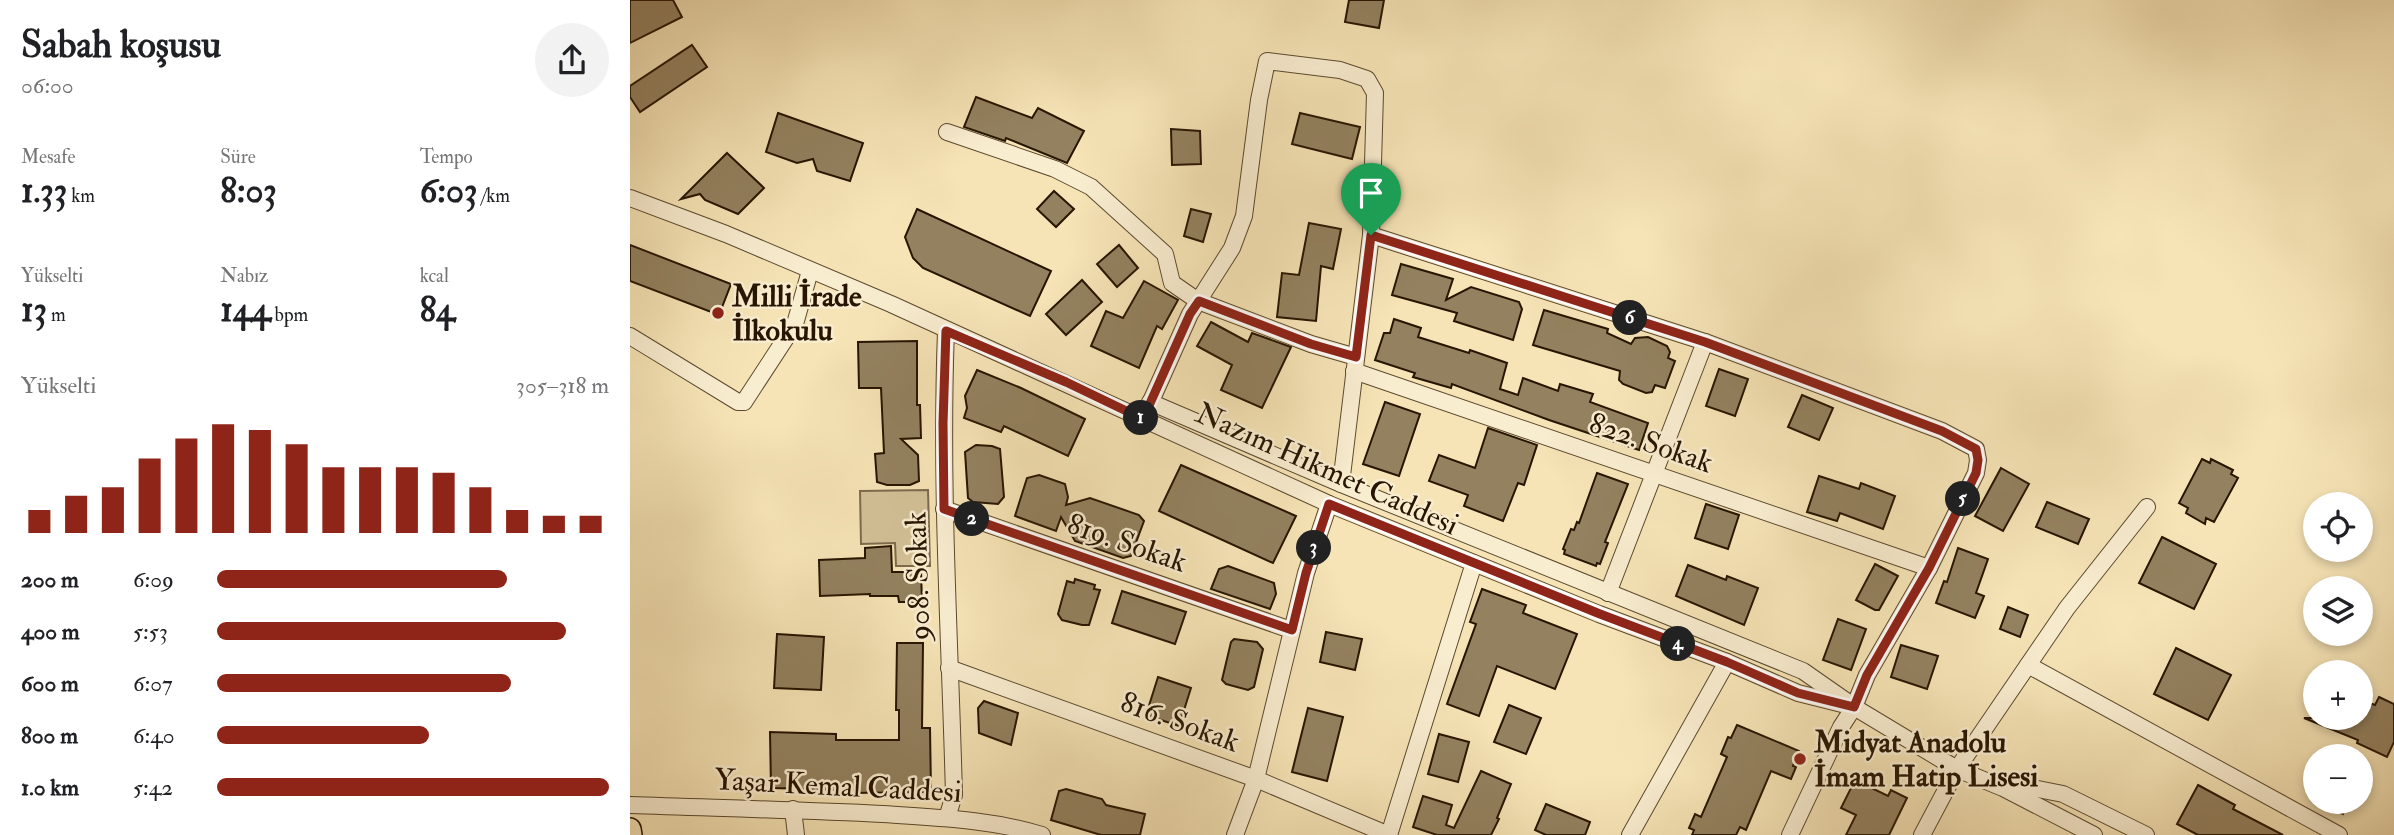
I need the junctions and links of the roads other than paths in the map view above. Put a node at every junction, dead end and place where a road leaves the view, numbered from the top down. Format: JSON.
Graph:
{"nodes":[{"id":1,"x":947,"y":132,"type":"dead end"},
{"id":2,"x":630,"y":198,"type":"edge"},
{"id":3,"x":1371,"y":235,"type":"junction"},
{"id":4,"x":810,"y":271,"type":"junction"},
{"id":5,"x":1199,"y":301,"type":"junction"},
{"id":6,"x":946,"y":331,"type":"junction"},
{"id":7,"x":630,"y":336,"type":"edge"},
{"id":8,"x":1705,"y":342,"type":"junction"},
{"id":9,"x":1355,"y":364,"type":"junction"},
{"id":10,"x":1150,"y":402,"type":"junction"},
{"id":11,"x":1143,"y":419,"type":"junction"},
{"id":12,"x":1653,"y":473,"type":"junction"},
{"id":13,"x":1341,"y":484,"type":"junction"},
{"id":14,"x":1329,"y":504,"type":"junction"},
{"id":15,"x":2147,"y":507,"type":"dead end"},
{"id":16,"x":944,"y":509,"type":"junction"},
{"id":17,"x":1474,"y":563,"type":"junction"},
{"id":18,"x":1929,"y":568,"type":"junction"},
{"id":19,"x":1608,"y":593,"type":"junction"},
{"id":20,"x":1292,"y":630,"type":"junction"},
{"id":21,"x":1727,"y":662,"type":"junction"},
{"id":22,"x":2028,"y":665,"type":"junction"},
{"id":23,"x":948,"y":668,"type":"junction"},
{"id":24,"x":1854,"y":707,"type":"junction"},
{"id":25,"x":1957,"y":769,"type":"junction"},
{"id":26,"x":1974,"y":776,"type":"junction"},
{"id":27,"x":1256,"y":779,"type":"junction"},
{"id":28,"x":630,"y":805,"type":"edge"},
{"id":29,"x":793,"y":809,"type":"junction"},
{"id":30,"x":947,"y":818,"type":"junction"},
{"id":31,"x":630,"y":829,"type":"edge"},
{"id":32,"x":631,"y":835,"type":"edge"},
{"id":33,"x":796,"y":835,"type":"edge"},
{"id":34,"x":1042,"y":835,"type":"edge"},
{"id":35,"x":1235,"y":835,"type":"edge"},
{"id":36,"x":1389,"y":835,"type":"edge"},
{"id":37,"x":1630,"y":835,"type":"edge"},
{"id":38,"x":1790,"y":835,"type":"edge"},
{"id":39,"x":1922,"y":835,"type":"edge"},
{"id":40,"x":2094,"y":835,"type":"edge"},
{"id":41,"x":2146,"y":835,"type":"edge"},
{"id":42,"x":2339,"y":835,"type":"edge"}],
"edges":[{"from":1,"to":5,"type":"street","name":"822. Sokak"},
{"from":2,"to":4,"type":"street","name":"Nazım Hikmet Caddesi"},
{"from":3,"to":5,"type":"street"},
{"from":3,"to":8,"type":"street"},
{"from":3,"to":9,"type":"street"},
{"from":4,"to":6,"type":"street","name":"Nazım Hikmet Caddesi"},
{"from":4,"to":7,"type":"street"},
{"from":5,"to":9,"type":"street","name":"822. Sokak"},
{"from":5,"to":10,"type":"street"},
{"from":6,"to":11,"type":"street","name":"Nazım Hikmet Caddesi"},
{"from":6,"to":16,"type":"street","name":"908. Sokak"},
{"from":8,"to":12,"type":"street"},
{"from":8,"to":18,"type":"street"},
{"from":9,"to":12,"type":"street","name":"822. Sokak"},
{"from":9,"to":13,"type":"street"},
{"from":10,"to":11,"type":"street"},
{"from":10,"to":13,"type":"street","name":"Nazım Hikmet Caddesi"},
{"from":11,"to":14,"type":"street","name":"Nazım Hikmet Caddesi"},
{"from":12,"to":18,"type":"street","name":"822. Sokak"},
{"from":12,"to":19,"type":"street"},
{"from":13,"to":19,"type":"street","name":"Nazım Hikmet Caddesi"},
{"from":14,"to":17,"type":"street","name":"Nazım Hikmet Caddesi"},
{"from":14,"to":20,"type":"street"},
{"from":15,"to":22,"type":"street"},
{"from":16,"to":20,"type":"street","name":"819. Sokak"},
{"from":16,"to":23,"type":"street","name":"908. Sokak"},
{"from":17,"to":21,"type":"street","name":"Nazım Hikmet Caddesi"},
{"from":17,"to":36,"type":"street"},
{"from":18,"to":24,"type":"street"},
{"from":19,"to":24,"type":"street","name":"Nazım Hikmet Caddesi"},
{"from":20,"to":27,"type":"street"},
{"from":21,"to":24,"type":"street","name":"Nazım Hikmet Caddesi"},
{"from":21,"to":37,"type":"street"},
{"from":22,"to":25,"type":"street"},
{"from":22,"to":42,"type":"street"},
{"from":23,"to":27,"type":"street","name":"816. Sokak"},
{"from":23,"to":30,"type":"street","name":"908. Sokak"},
{"from":24,"to":25,"type":"street","name":"Nazım Hikmet Caddesi"},
{"from":24,"to":38,"type":"street"},
{"from":25,"to":26,"type":"street","name":"Nazım Hikmet Caddesi"},
{"from":25,"to":39,"type":"street"},
{"from":26,"to":40,"type":"street","name":"Nazım Hikmet Caddesi"},
{"from":26,"to":41,"type":"street"},
{"from":27,"to":35,"type":"street"},
{"from":27,"to":36,"type":"street","name":"816. Sokak"},
{"from":28,"to":29,"type":"street","name":"Yaşar Kemal Caddesi"},
{"from":29,"to":30,"type":"street","name":"Yaşar Kemal Caddesi"},
{"from":29,"to":33,"type":"street"},
{"from":30,"to":34,"type":"street","name":"Yaşar Kemal Caddesi"},
{"from":31,"to":32,"type":"main road"}]}
